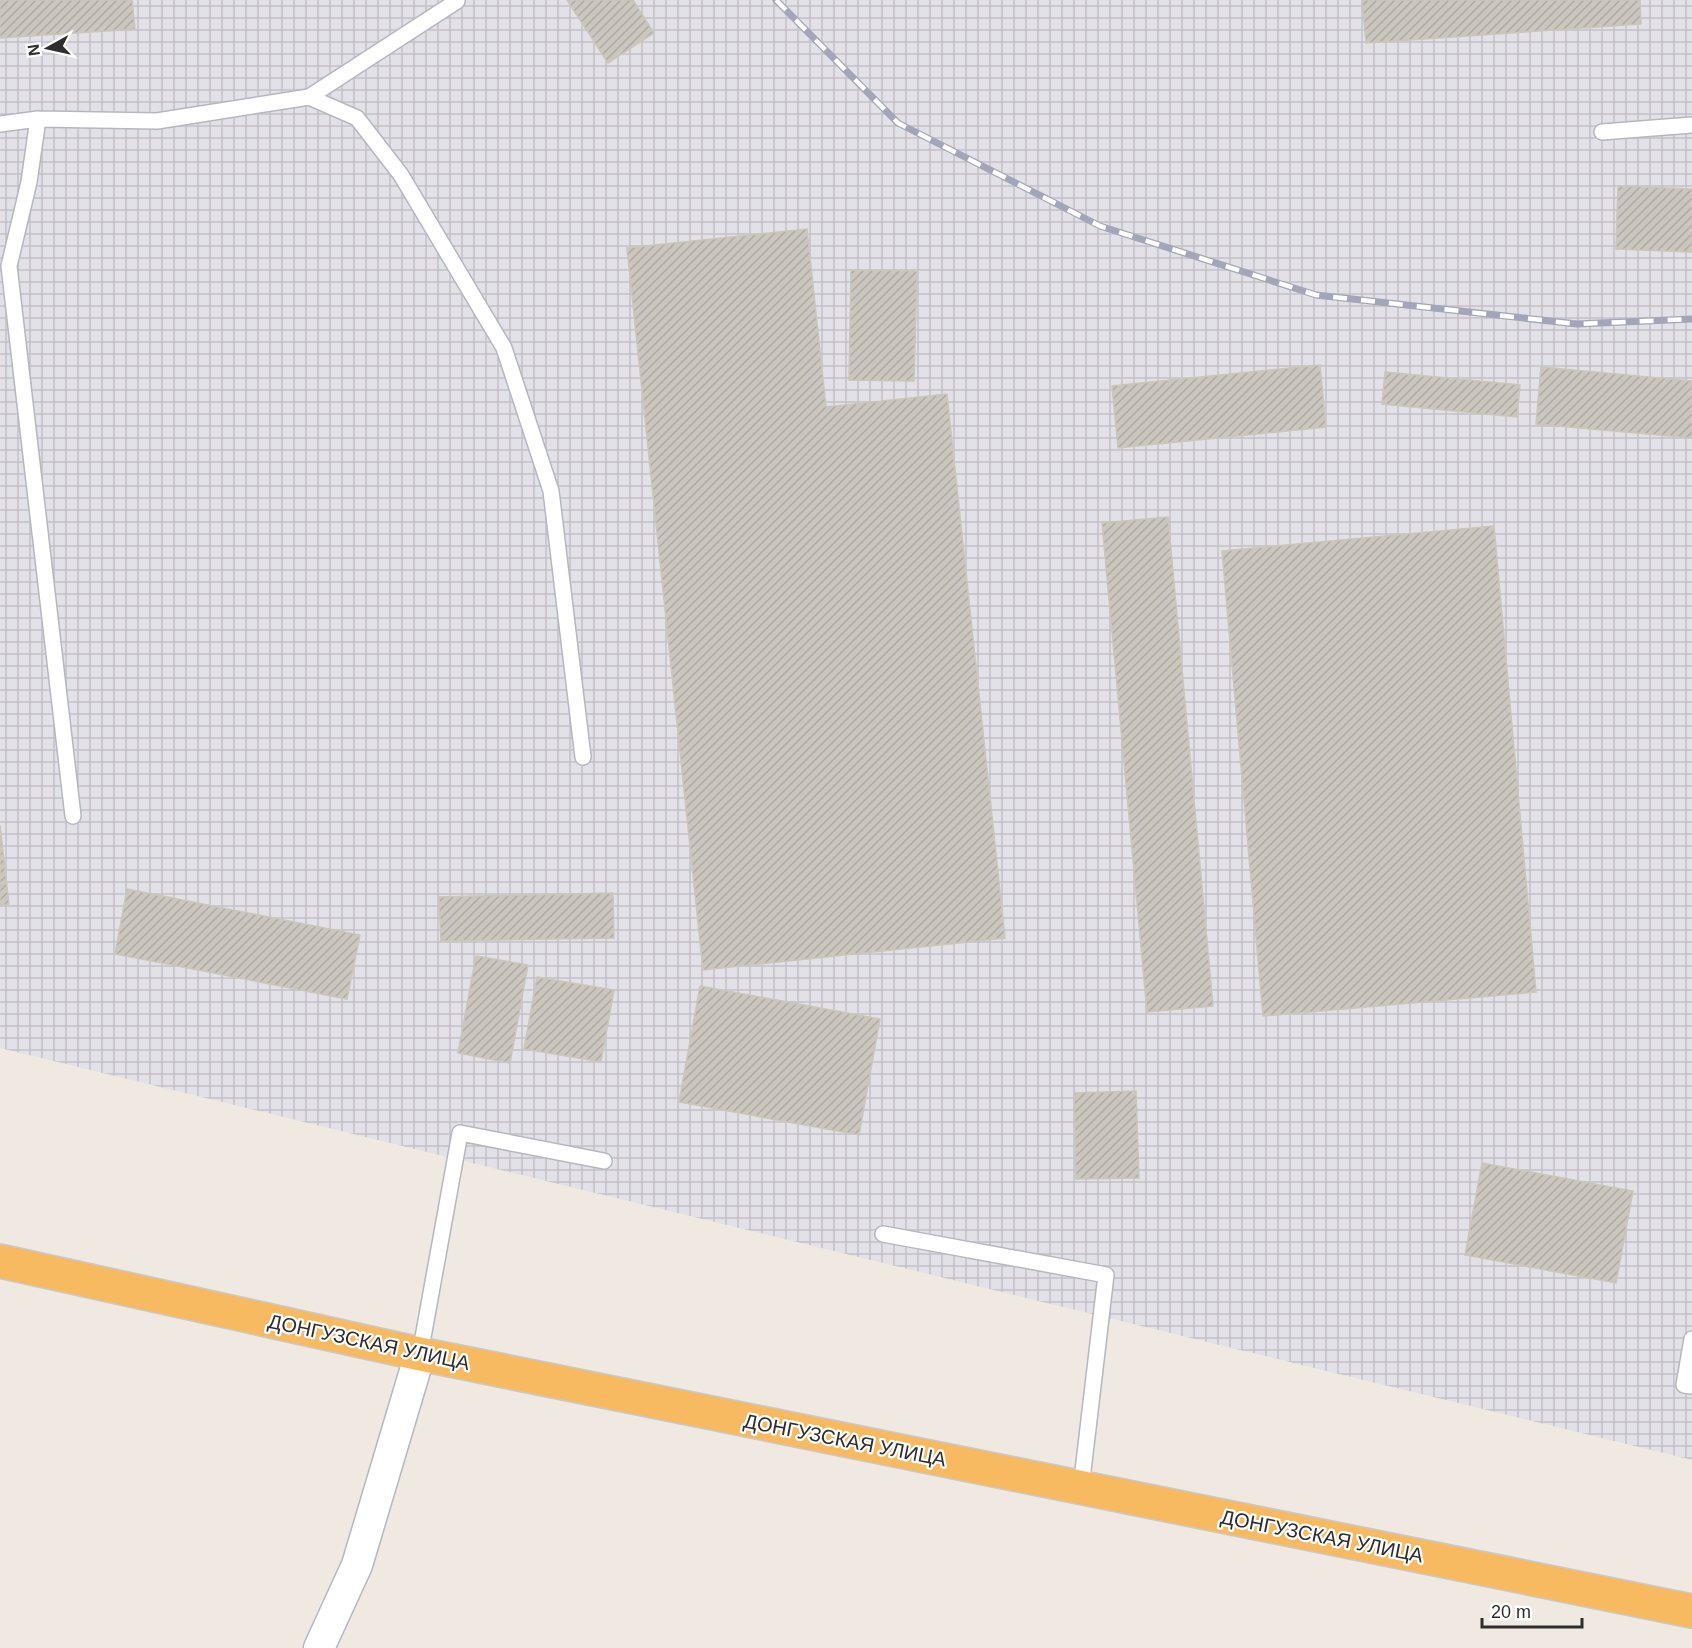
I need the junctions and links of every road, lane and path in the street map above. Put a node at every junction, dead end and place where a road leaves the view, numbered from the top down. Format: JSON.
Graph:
{"nodes":[{"id":1,"x":457,"y":0,"type":"edge"},
{"id":2,"x":309,"y":97,"type":"junction"},
{"id":3,"x":38,"y":118,"type":"junction"},
{"id":4,"x":0,"y":124,"type":"edge"},
{"id":5,"x":1692,"y":125,"type":"edge"},
{"id":6,"x":1602,"y":132,"type":"dead end"},
{"id":7,"x":583,"y":757,"type":"dead end"},
{"id":8,"x":73,"y":816,"type":"dead end"},
{"id":9,"x":604,"y":1161,"type":"dead end"},
{"id":10,"x":883,"y":1234,"type":"dead end"},
{"id":11,"x":0,"y":1261,"type":"edge"},
{"id":12,"x":1692,"y":1339,"type":"edge"},
{"id":13,"x":420,"y":1354,"type":"junction"},
{"id":14,"x":1692,"y":1386,"type":"edge"},
{"id":15,"x":1081,"y":1488,"type":"junction"},
{"id":16,"x":1692,"y":1611,"type":"edge"},
{"id":17,"x":319,"y":1648,"type":"edge"}],
"edges":[{"from":1,"to":2,"type":"lane"},
{"from":2,"to":3,"type":"lane"},
{"from":2,"to":7,"type":"lane"},
{"from":3,"to":4,"type":"lane"},
{"from":3,"to":8,"type":"lane"},
{"from":5,"to":6,"type":"lane"},
{"from":9,"to":13,"type":"lane"},
{"from":10,"to":15,"type":"lane"},
{"from":11,"to":13,"type":"highway","name":"ДОНГУЗСКАЯ УЛИЦА"},
{"from":12,"to":14,"type":"lane"},
{"from":13,"to":15,"type":"highway","name":"ДОНГУЗСКАЯ УЛИЦА"},
{"from":13,"to":17,"type":"street"},
{"from":15,"to":16,"type":"highway","name":"ДОНГУЗСКАЯ УЛИЦА"}]}
